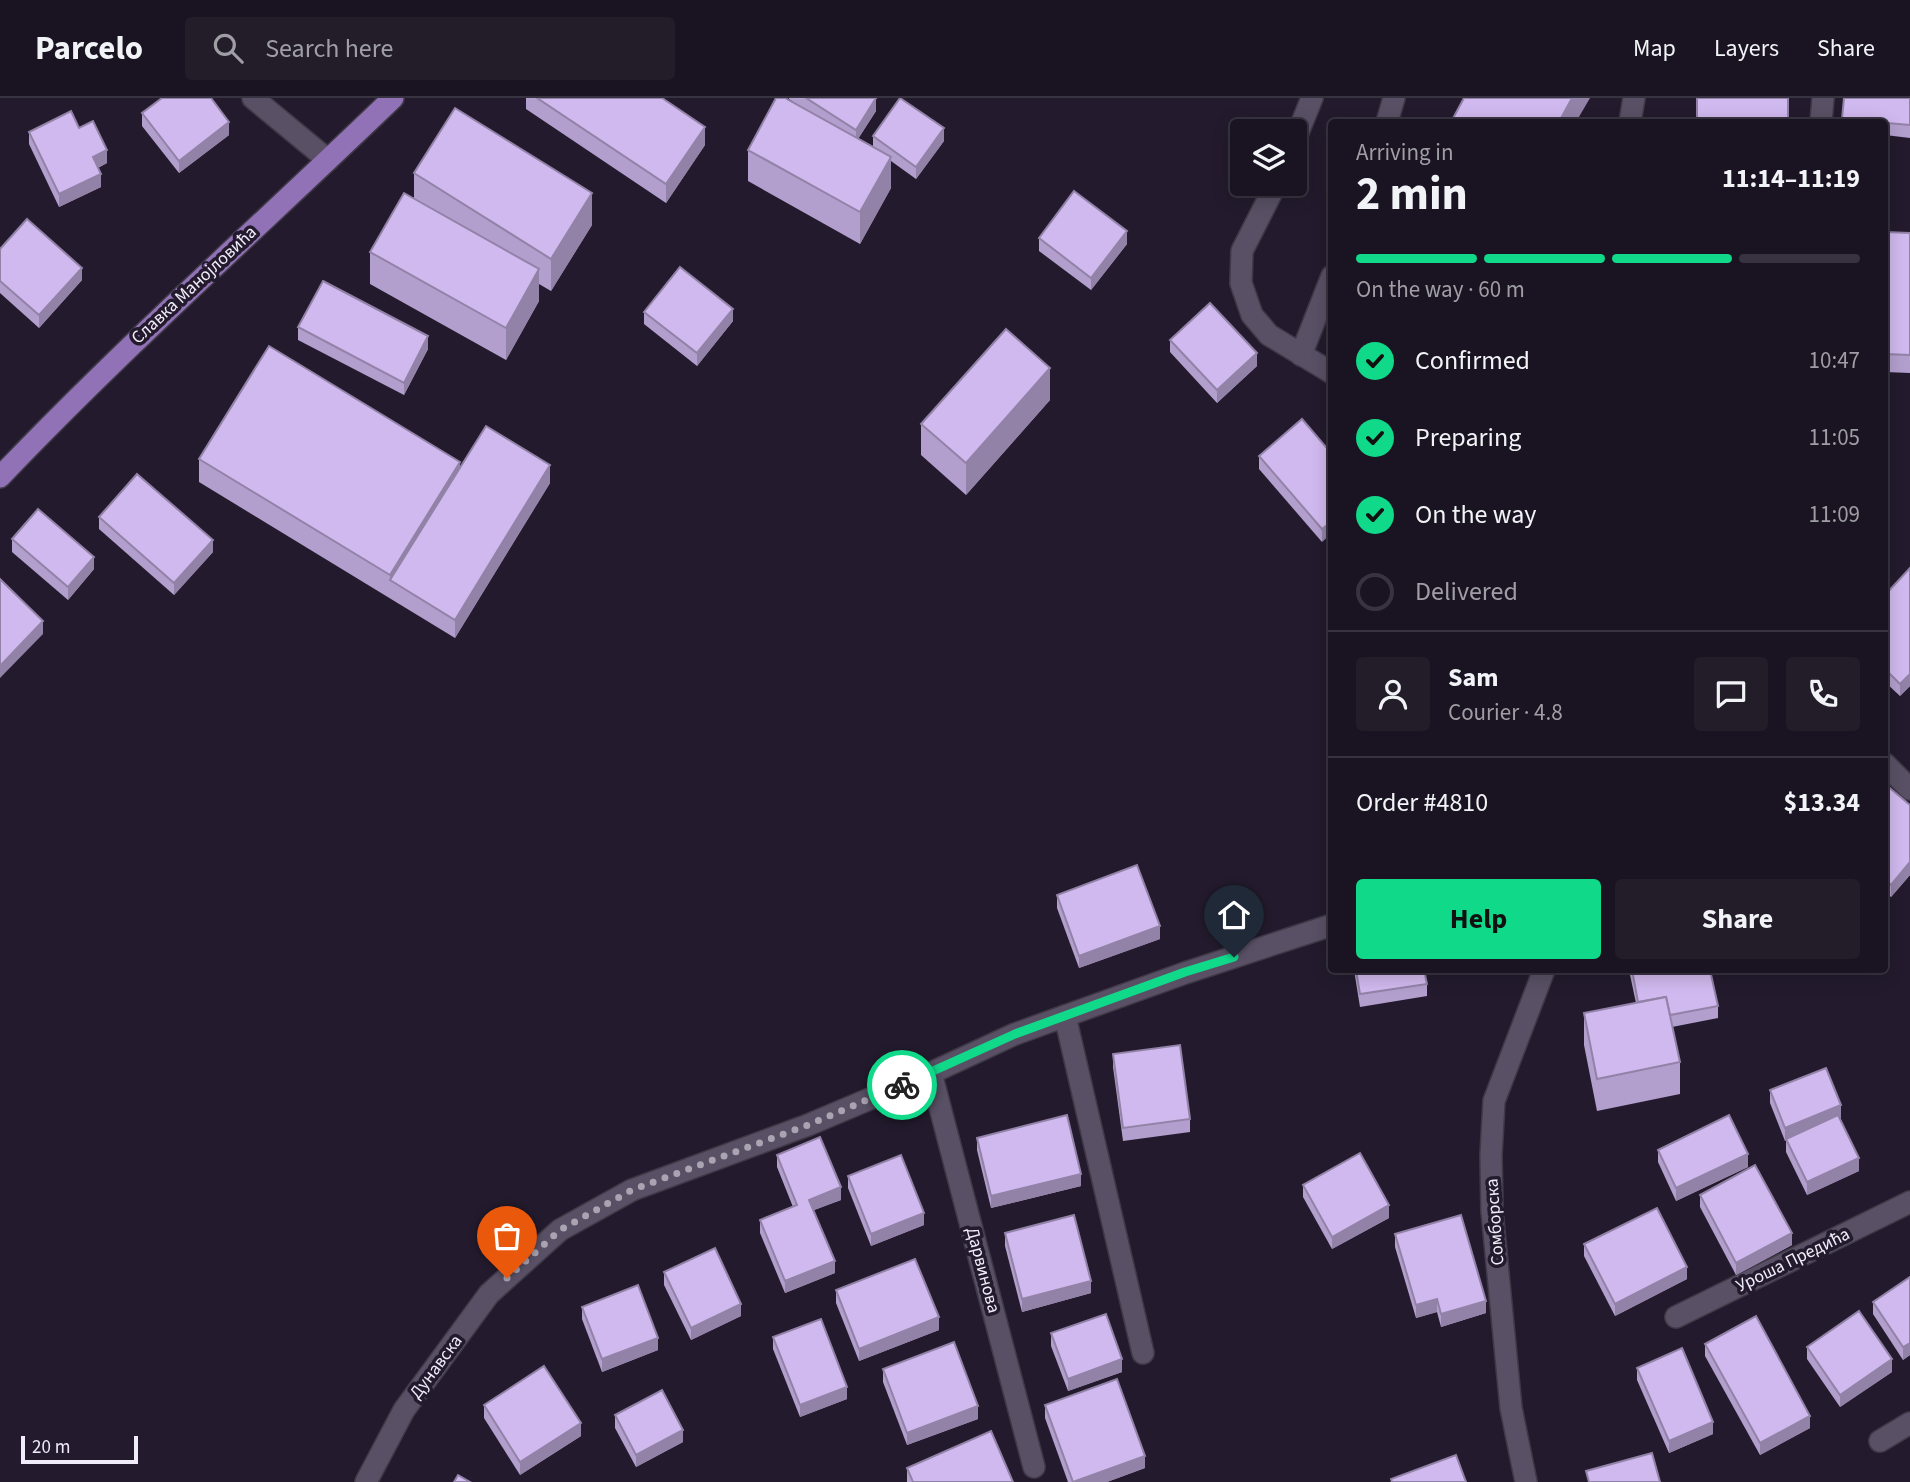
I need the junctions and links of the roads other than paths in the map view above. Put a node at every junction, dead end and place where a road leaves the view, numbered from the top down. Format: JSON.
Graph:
{"nodes":[{"id":1,"x":253,"y":98,"type":"edge"},
{"id":2,"x":393,"y":98,"type":"edge"},
{"id":3,"x":1312,"y":98,"type":"edge"},
{"id":4,"x":1394,"y":98,"type":"edge"},
{"id":5,"x":1633,"y":98,"type":"edge"},
{"id":6,"x":1822,"y":98,"type":"edge"},
{"id":7,"x":1304,"y":119,"type":"edge"},
{"id":8,"x":1388,"y":119,"type":"edge"},
{"id":9,"x":1630,"y":119,"type":"edge"},
{"id":10,"x":1821,"y":119,"type":"edge"},
{"id":11,"x":328,"y":160,"type":"junction"},
{"id":12,"x":1270,"y":196,"type":"edge"},
{"id":13,"x":1328,"y":286,"type":"edge"},
{"id":14,"x":1301,"y":355,"type":"junction"},
{"id":15,"x":1328,"y":371,"type":"edge"},
{"id":16,"x":0,"y":477,"type":"edge"},
{"id":17,"x":1888,"y":767,"type":"edge"},
{"id":18,"x":1910,"y":789,"type":"edge"},
{"id":19,"x":1328,"y":926,"type":"edge"},
{"id":20,"x":1543,"y":973,"type":"edge"},
{"id":21,"x":1065,"y":1016,"type":"junction"},
{"id":22,"x":931,"y":1073,"type":"junction"},
{"id":23,"x":1910,"y":1202,"type":"edge"},
{"id":24,"x":1676,"y":1317,"type":"dead end"},
{"id":25,"x":1143,"y":1353,"type":"dead end"},
{"id":26,"x":1910,"y":1423,"type":"edge"},
{"id":27,"x":1880,"y":1441,"type":"dead end"},
{"id":28,"x":1034,"y":1467,"type":"dead end"},
{"id":29,"x":366,"y":1482,"type":"edge"},
{"id":30,"x":1526,"y":1482,"type":"edge"}],
"edges":[{"from":1,"to":11,"type":"street"},
{"from":2,"to":11,"type":"main road","name":"Славка Манојловића"},
{"from":3,"to":7,"type":"street"},
{"from":4,"to":8,"type":"street"},
{"from":5,"to":9,"type":"street"},
{"from":6,"to":10,"type":"street"},
{"from":11,"to":16,"type":"main road","name":"Славка Манојловића"},
{"from":12,"to":14,"type":"street"},
{"from":13,"to":14,"type":"street"},
{"from":14,"to":15,"type":"street"},
{"from":17,"to":18,"type":"street"},
{"from":19,"to":21,"type":"street","name":"Дунавска"},
{"from":20,"to":30,"type":"street","name":"Сомборска"},
{"from":21,"to":22,"type":"street","name":"Дунавска"},
{"from":21,"to":25,"type":"street"},
{"from":22,"to":28,"type":"street","name":"Дарвинова"},
{"from":22,"to":29,"type":"street","name":"Дунавска"},
{"from":23,"to":24,"type":"street","name":"Уроша Предића"},
{"from":26,"to":27,"type":"street"}]}
